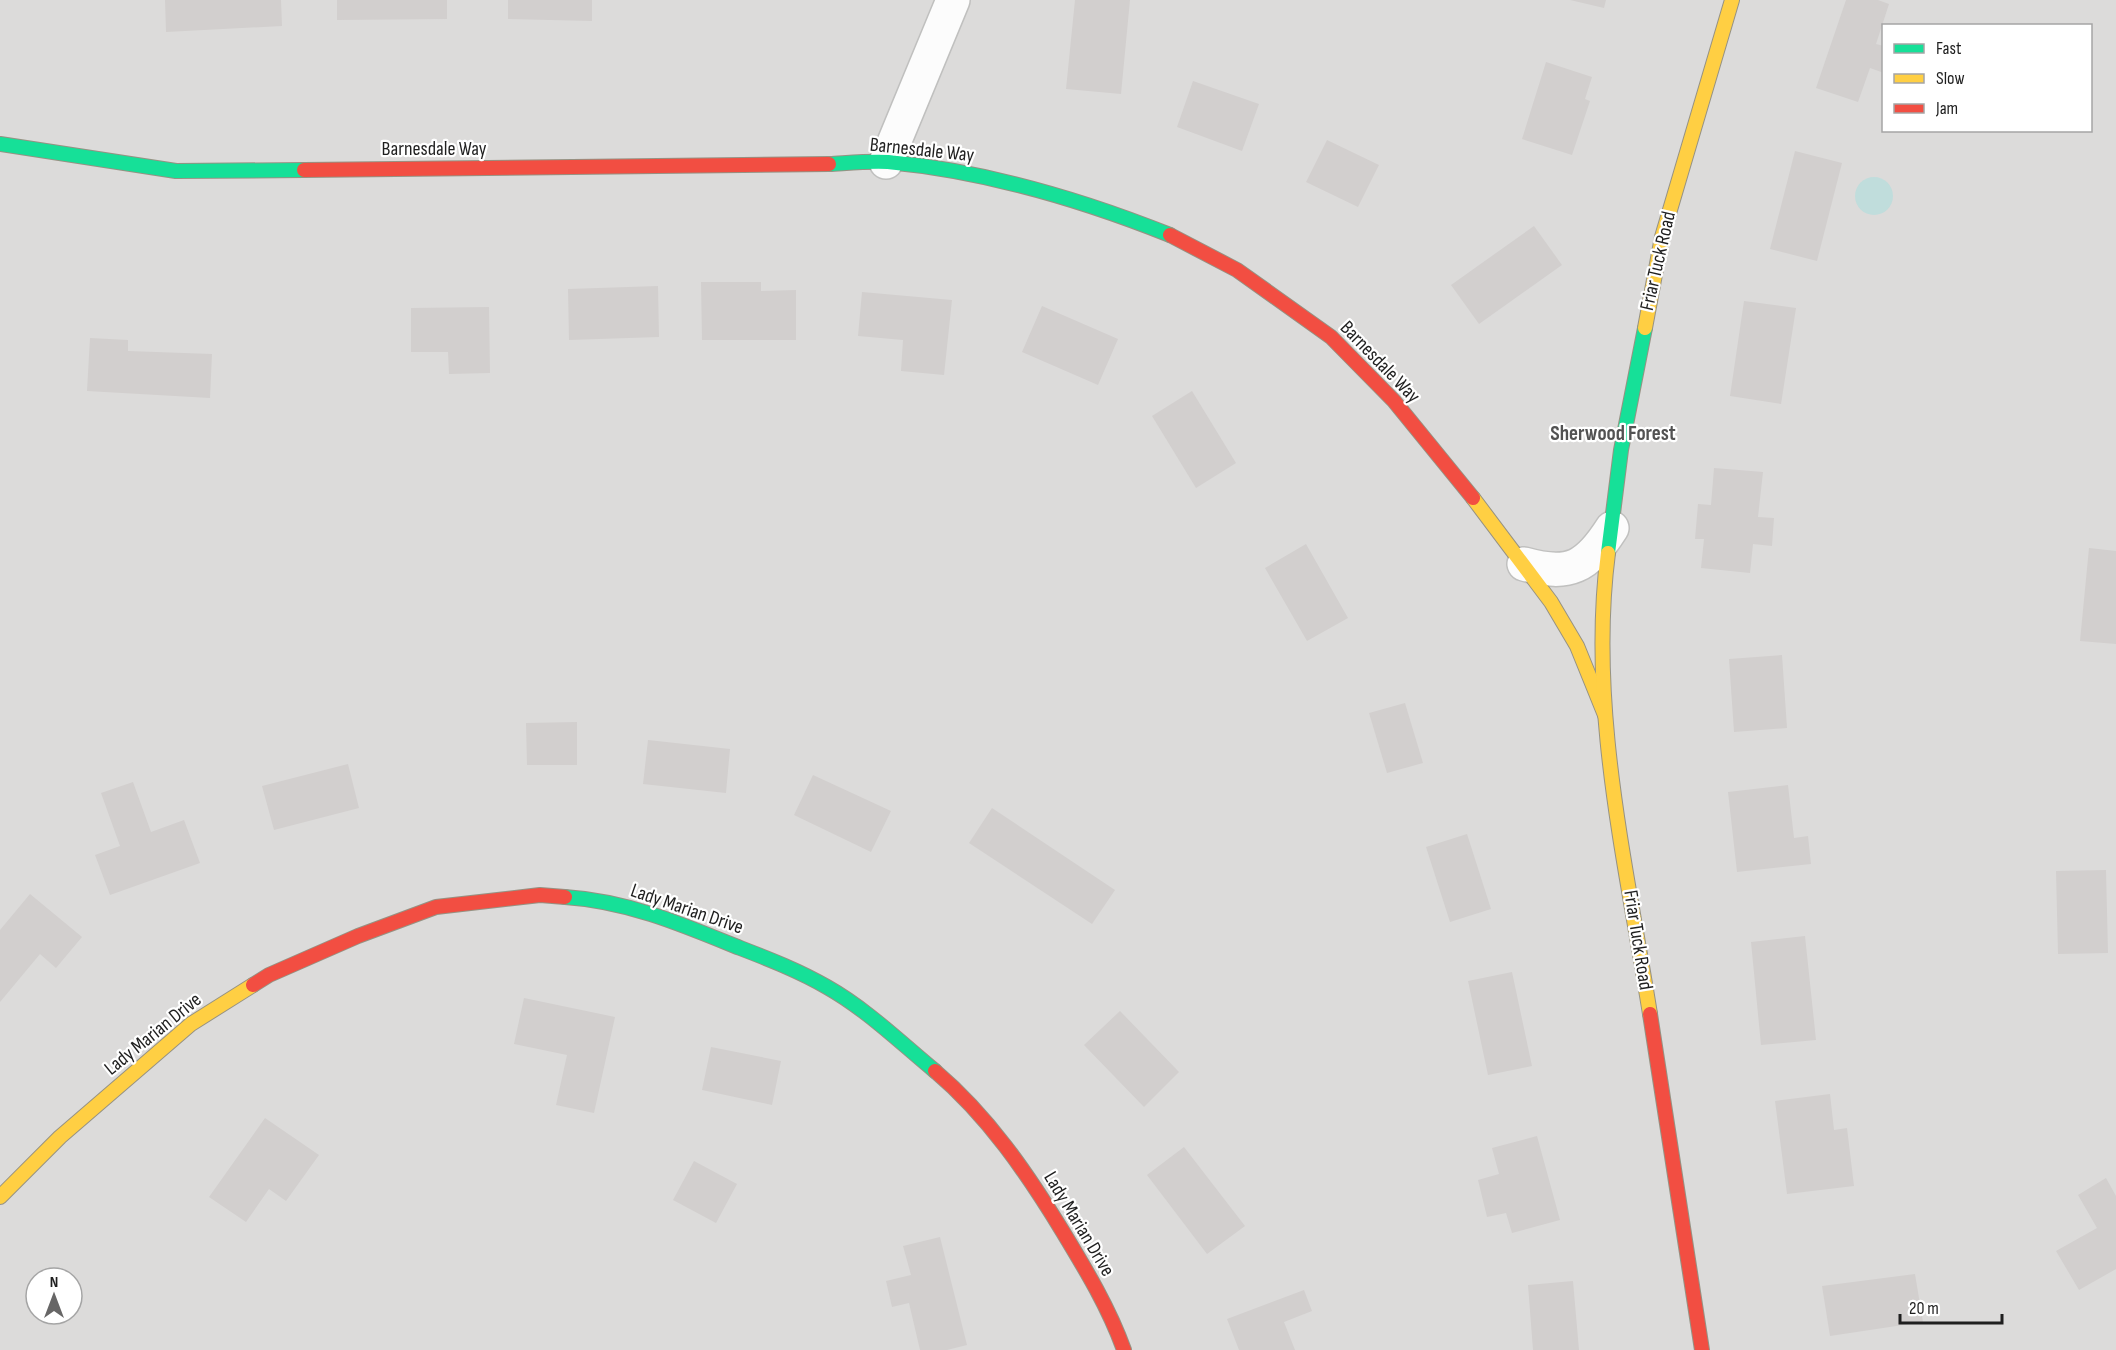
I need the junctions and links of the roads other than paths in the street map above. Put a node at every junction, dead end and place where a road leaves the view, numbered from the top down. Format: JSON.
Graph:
{"nodes":[{"id":1,"x":953,"y":0,"type":"edge"},
{"id":2,"x":1731,"y":0,"type":"edge"},
{"id":3,"x":0,"y":144,"type":"edge"},
{"id":4,"x":886,"y":162,"type":"junction"},
{"id":5,"x":1612,"y":528,"type":"junction"},
{"id":6,"x":1524,"y":564,"type":"junction"},
{"id":7,"x":1605,"y":715,"type":"junction"},
{"id":8,"x":0,"y":1197,"type":"edge"},
{"id":9,"x":1124,"y":1350,"type":"edge"},
{"id":10,"x":1702,"y":1350,"type":"edge"}],
"edges":[{"from":1,"to":4,"type":"street"},
{"from":2,"to":5,"type":"street","name":"Friar Tuck Road"},
{"from":3,"to":4,"type":"street","name":"Barnesdale Way"},
{"from":4,"to":6,"type":"street","name":"Barnesdale Way"},
{"from":5,"to":6,"type":"street","name":"Friar Tuck Road"},
{"from":5,"to":7,"type":"street","name":"Friar Tuck Road"},
{"from":6,"to":7,"type":"street","name":"Barnesdale Way"},
{"from":7,"to":10,"type":"street","name":"Friar Tuck Road"},
{"from":8,"to":9,"type":"street","name":"Lady Marian Drive"}]}
